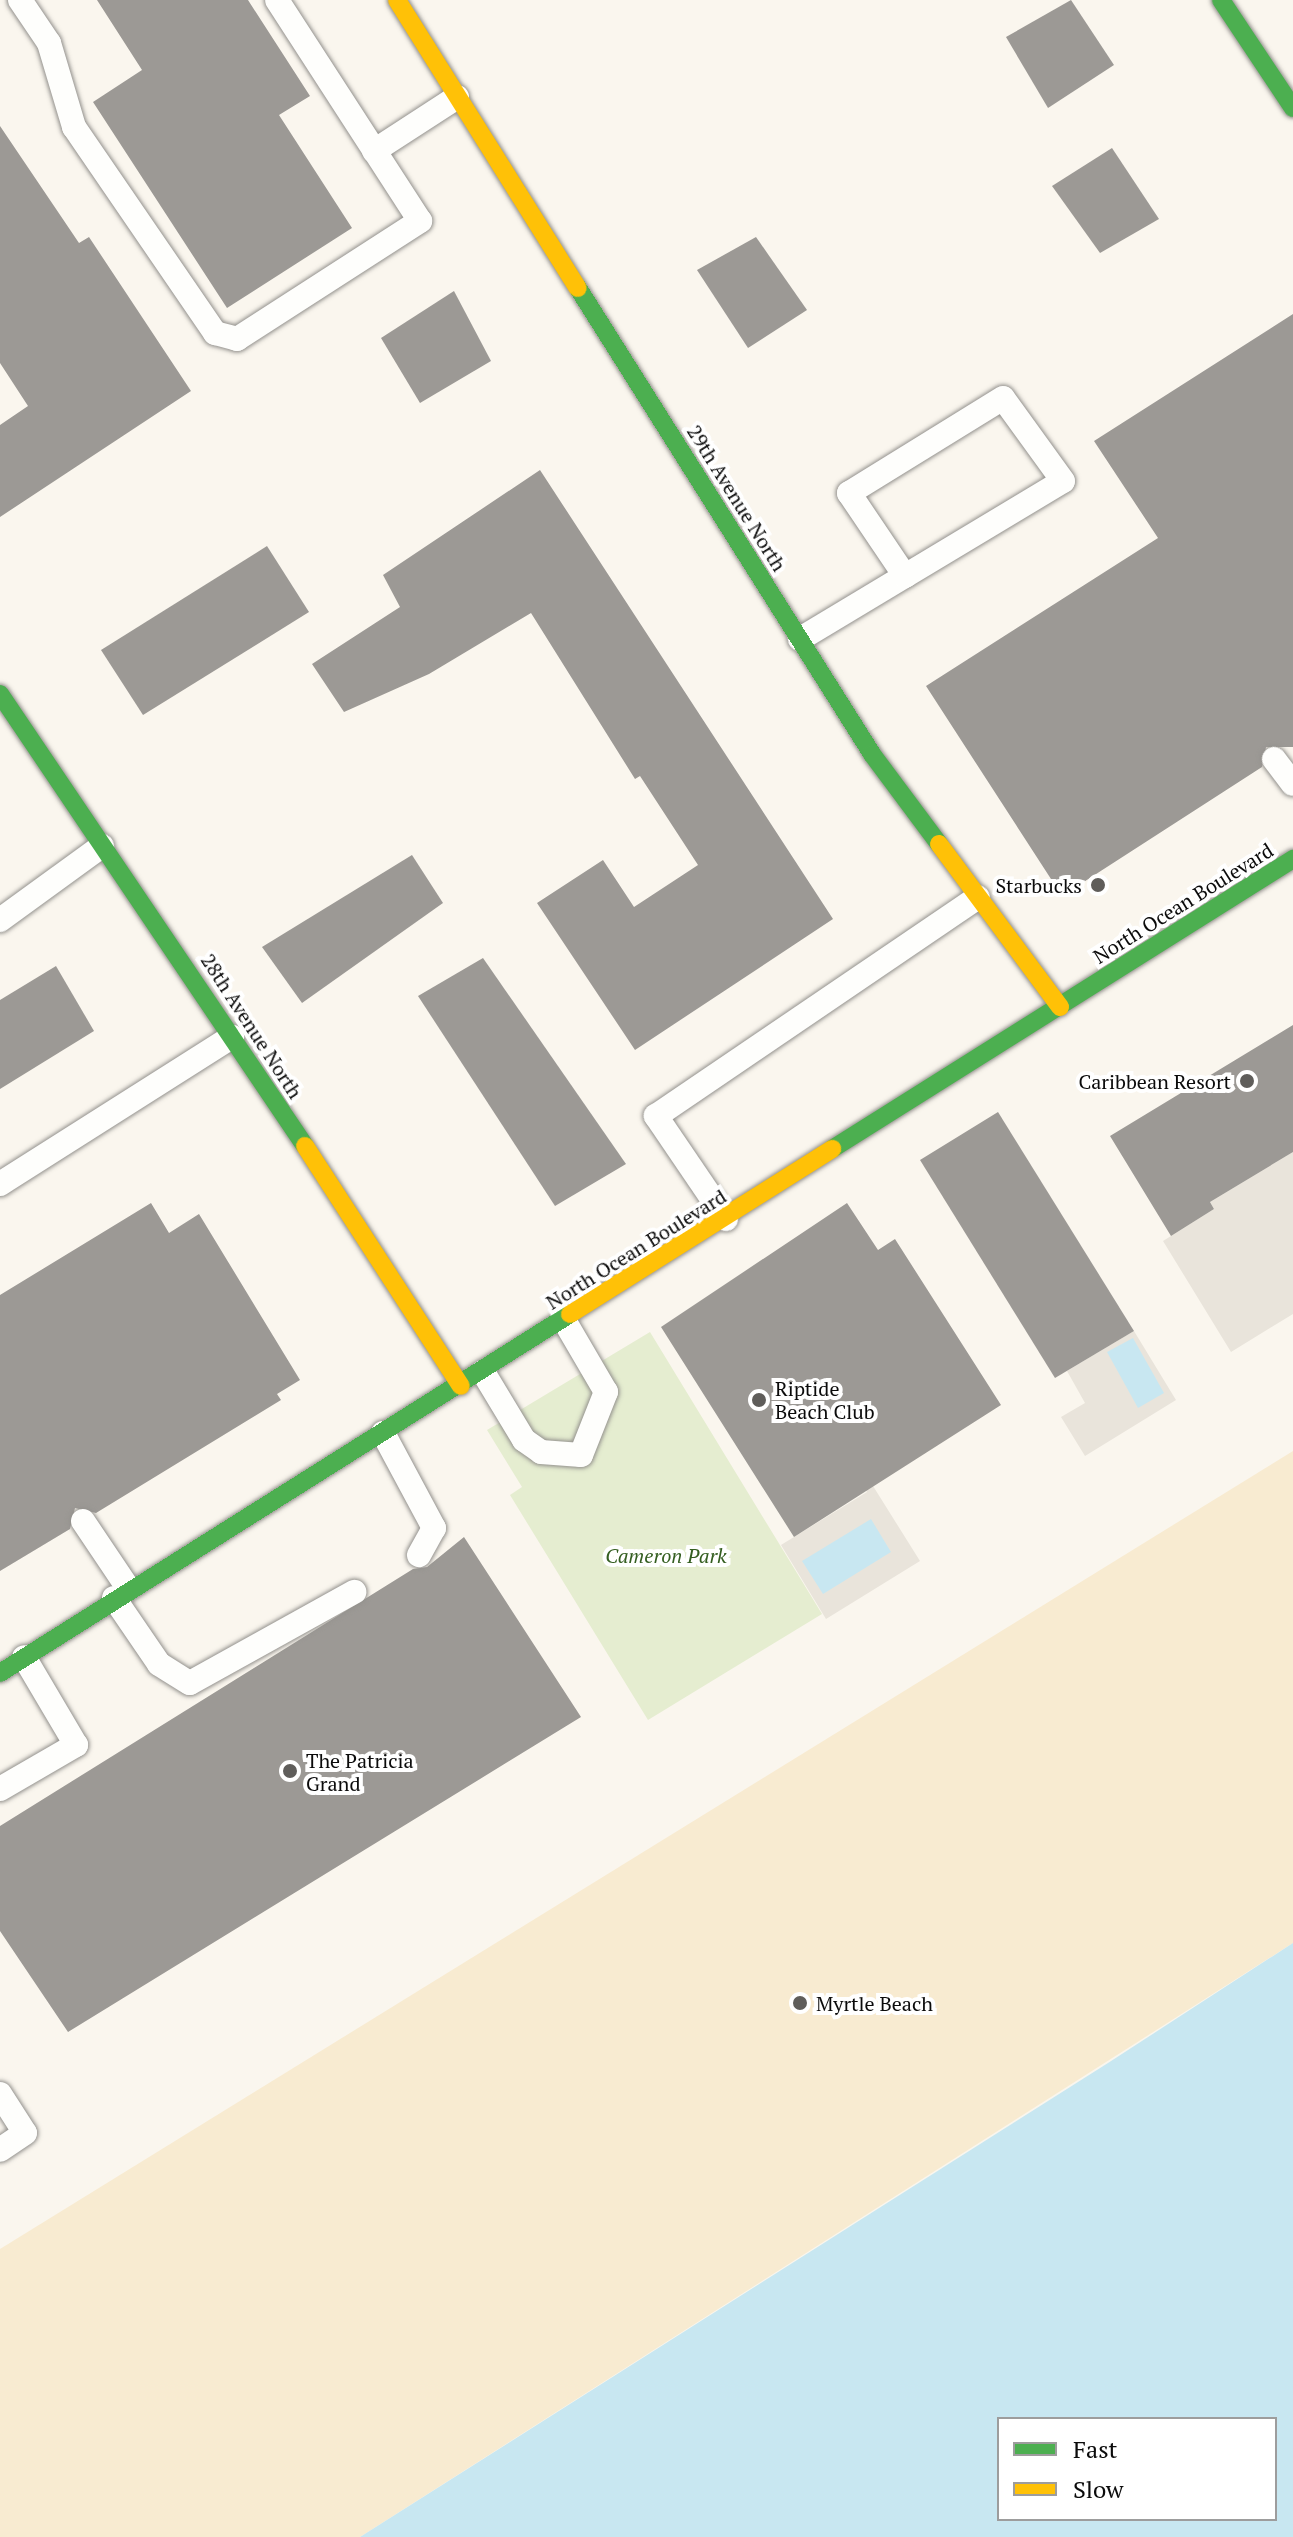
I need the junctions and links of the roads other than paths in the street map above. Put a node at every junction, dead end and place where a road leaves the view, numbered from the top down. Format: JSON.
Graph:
{"nodes":[{"id":1,"x":20,"y":0,"type":"edge"},
{"id":2,"x":277,"y":0,"type":"edge"},
{"id":3,"x":397,"y":0,"type":"edge"},
{"id":4,"x":1221,"y":0,"type":"edge"},
{"id":5,"x":457,"y":97,"type":"junction"},
{"id":6,"x":1293,"y":108,"type":"edge"},
{"id":7,"x":374,"y":151,"type":"junction"},
{"id":8,"x":905,"y":576,"type":"junction"},
{"id":9,"x":800,"y":639,"type":"junction"},
{"id":10,"x":0,"y":694,"type":"edge"},
{"id":11,"x":1274,"y":759,"type":"dead end"},
{"id":12,"x":1293,"y":784,"type":"edge"},
{"id":13,"x":102,"y":846,"type":"junction"},
{"id":14,"x":1293,"y":859,"type":"edge"},
{"id":15,"x":978,"y":897,"type":"junction"},
{"id":16,"x":0,"y":920,"type":"edge"},
{"id":17,"x":1060,"y":1007,"type":"junction"},
{"id":18,"x":232,"y":1037,"type":"junction"},
{"id":19,"x":0,"y":1184,"type":"edge"},
{"id":20,"x":726,"y":1219,"type":"junction"},
{"id":21,"x":564,"y":1320,"type":"junction"},
{"id":22,"x":483,"y":1372,"type":"junction"},
{"id":23,"x":461,"y":1386,"type":"junction"},
{"id":24,"x":383,"y":1433,"type":"junction"},
{"id":25,"x":83,"y":1521,"type":"dead end"},
{"id":26,"x":419,"y":1555,"type":"dead end"},
{"id":27,"x":354,"y":1592,"type":"dead end"},
{"id":28,"x":121,"y":1593,"type":"junction"},
{"id":29,"x":24,"y":1657,"type":"junction"},
{"id":30,"x":0,"y":1673,"type":"edge"},
{"id":31,"x":0,"y":1789,"type":"edge"},
{"id":32,"x":0,"y":2094,"type":"edge"},
{"id":33,"x":0,"y":2150,"type":"edge"}],
"edges":[{"from":1,"to":7,"type":"lane"},
{"from":2,"to":7,"type":"lane"},
{"from":3,"to":5,"type":"main road","name":"29th Avenue North"},
{"from":4,"to":6,"type":"main road"},
{"from":5,"to":7,"type":"lane"},
{"from":5,"to":9,"type":"main road","name":"29th Avenue North"},
{"from":8,"to":8,"type":"lane"},
{"from":8,"to":9,"type":"lane"},
{"from":9,"to":15,"type":"main road","name":"29th Avenue North"},
{"from":10,"to":13,"type":"main road","name":"28th Avenue North"},
{"from":11,"to":12,"type":"lane"},
{"from":13,"to":16,"type":"lane"},
{"from":13,"to":18,"type":"main road","name":"28th Avenue North"},
{"from":14,"to":17,"type":"main road","name":"North Ocean Boulevard"},
{"from":15,"to":17,"type":"main road","name":"29th Avenue North"},
{"from":15,"to":20,"type":"lane"},
{"from":17,"to":20,"type":"main road","name":"North Ocean Boulevard"},
{"from":18,"to":19,"type":"lane"},
{"from":18,"to":23,"type":"main road","name":"28th Avenue North"},
{"from":20,"to":21,"type":"main road","name":"North Ocean Boulevard"},
{"from":21,"to":22,"type":"main road","name":"North Ocean Boulevard"},
{"from":21,"to":22,"type":"lane"},
{"from":22,"to":23,"type":"main road","name":"North Ocean Boulevard"},
{"from":23,"to":24,"type":"main road","name":"North Ocean Boulevard"},
{"from":24,"to":26,"type":"lane"},
{"from":24,"to":28,"type":"main road","name":"North Ocean Boulevard"},
{"from":25,"to":28,"type":"lane"},
{"from":27,"to":28,"type":"lane"},
{"from":28,"to":29,"type":"main road","name":"North Ocean Boulevard"},
{"from":29,"to":30,"type":"main road","name":"North Ocean Boulevard"},
{"from":29,"to":31,"type":"lane"},
{"from":32,"to":33,"type":"lane"}]}
